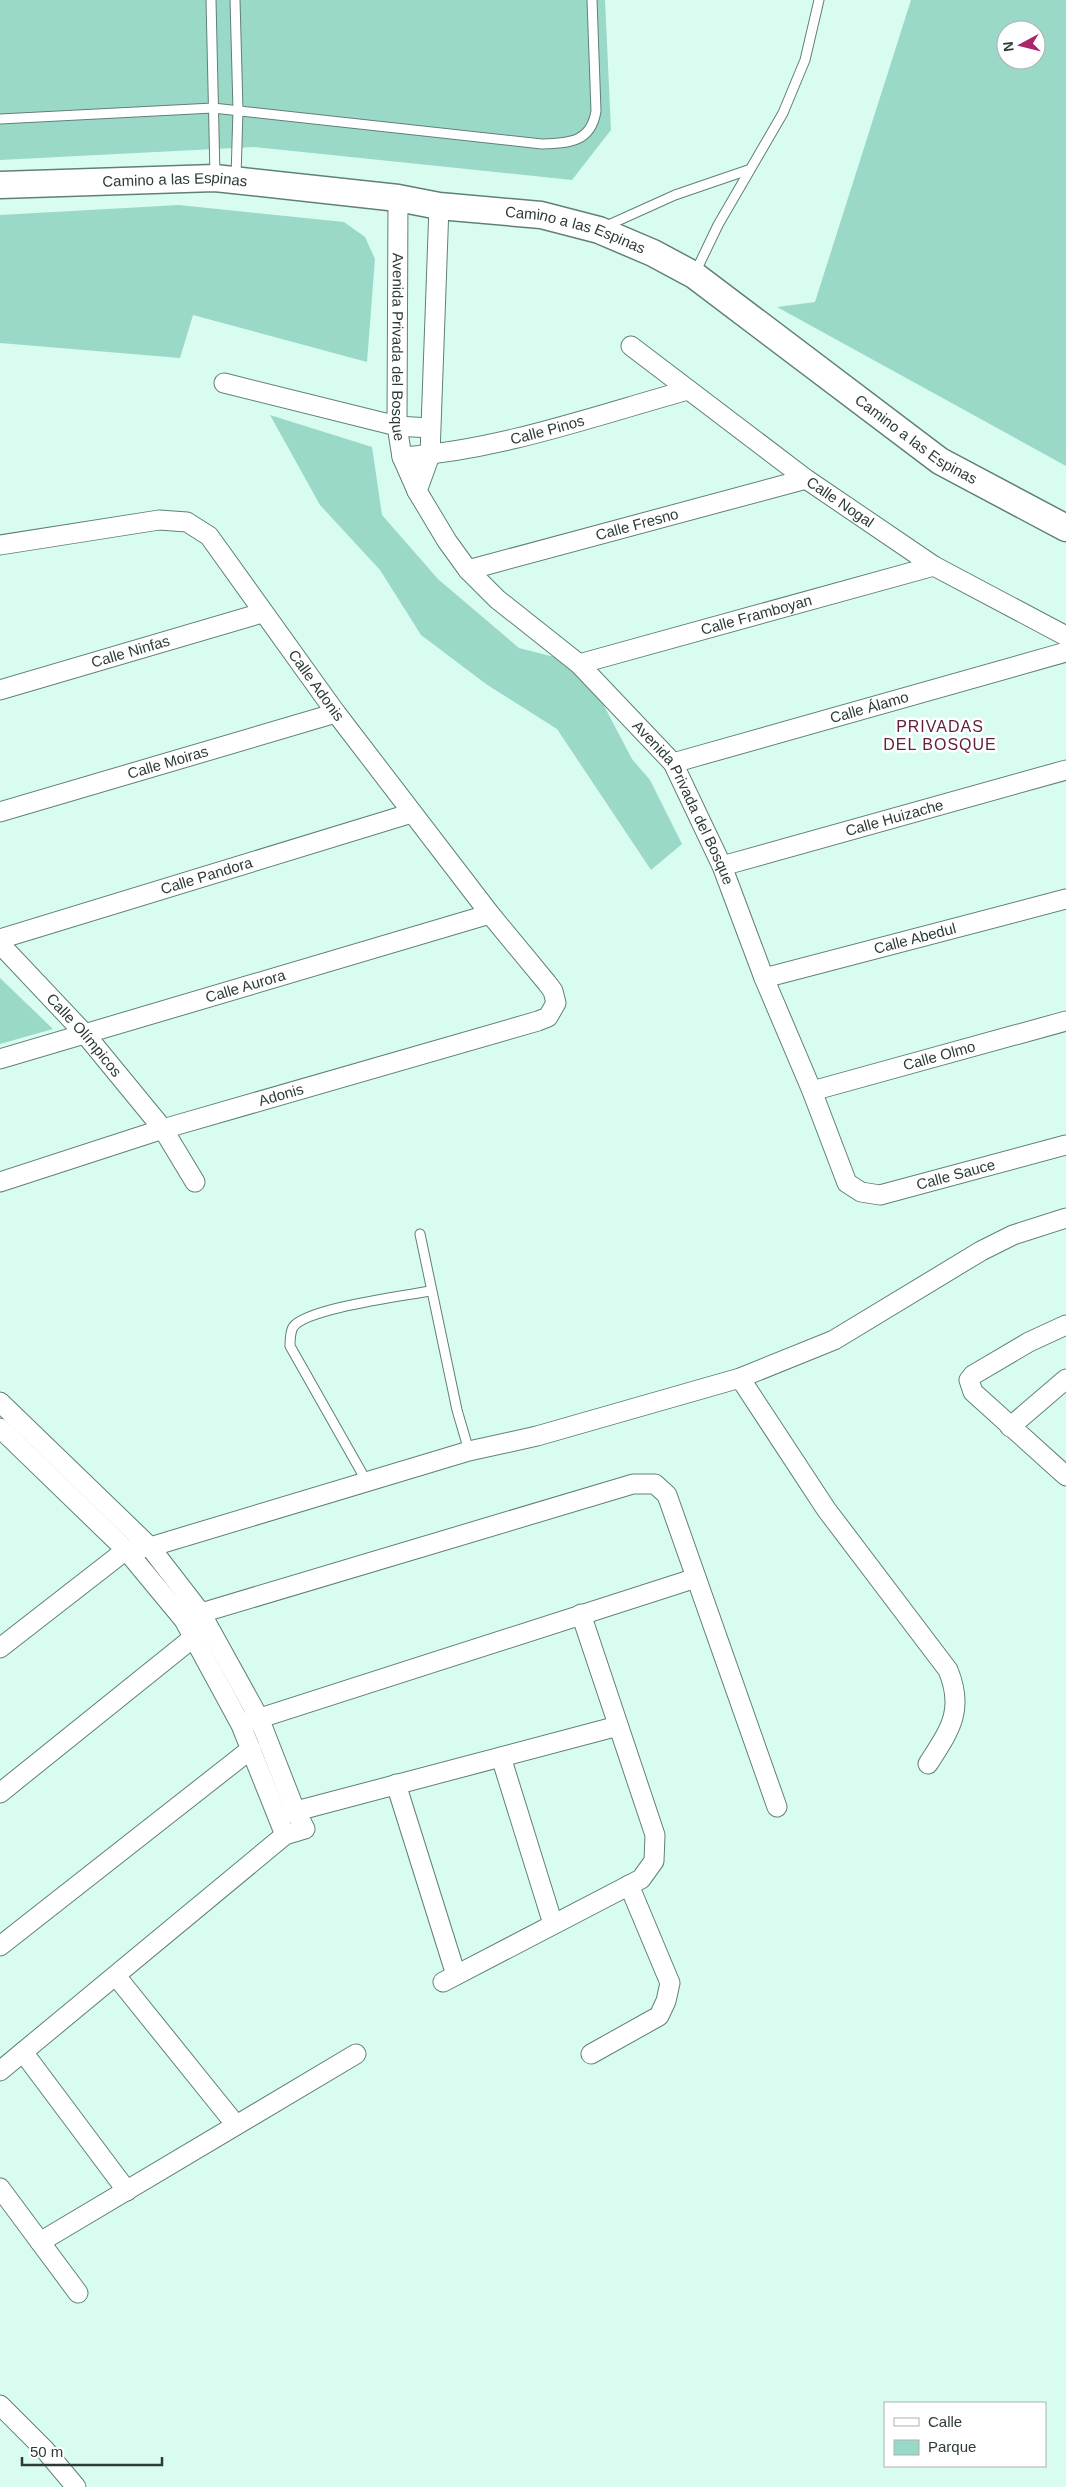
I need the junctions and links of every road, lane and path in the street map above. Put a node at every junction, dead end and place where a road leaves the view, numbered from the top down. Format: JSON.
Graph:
{"nodes":[{"id":1,"x":211,"y":0,"type":"edge"},
{"id":2,"x":235,"y":0,"type":"edge"},
{"id":3,"x":592,"y":0,"type":"edge"},
{"id":4,"x":819,"y":0,"type":"edge"},
{"id":5,"x":213,"y":108,"type":"junction"},
{"id":6,"x":238,"y":110,"type":"junction"},
{"id":7,"x":0,"y":119,"type":"edge"},
{"id":8,"x":748,"y":170,"type":"junction"},
{"id":9,"x":225,"y":179,"type":"junction"},
{"id":10,"x":0,"y":185,"type":"edge"},
{"id":11,"x":398,"y":198,"type":"junction"},
{"id":12,"x":439,"y":206,"type":"junction"},
{"id":13,"x":599,"y":230,"type":"junction"},
{"id":14,"x":694,"y":275,"type":"junction"},
{"id":15,"x":631,"y":346,"type":"dead end"},
{"id":16,"x":224,"y":383,"type":"dead end"},
{"id":17,"x":688,"y":390,"type":"junction"},
{"id":18,"x":397,"y":426,"type":"junction"},
{"id":19,"x":430,"y":428,"type":"junction"},
{"id":20,"x":430,"y":455,"type":"junction"},
{"id":21,"x":402,"y":457,"type":"junction"},
{"id":22,"x":806,"y":479,"type":"junction"},
{"id":23,"x":417,"y":491,"type":"junction"},
{"id":24,"x":1066,"y":528,"type":"edge"},
{"id":25,"x":0,"y":545,"type":"edge"},
{"id":26,"x":934,"y":566,"type":"junction"},
{"id":27,"x":468,"y":570,"type":"junction"},
{"id":28,"x":262,"y":613,"type":"junction"},
{"id":29,"x":1066,"y":636,"type":"edge"},
{"id":30,"x":1066,"y":652,"type":"edge"},
{"id":31,"x":579,"y":664,"type":"junction"},
{"id":32,"x":0,"y":690,"type":"edge"},
{"id":33,"x":336,"y":713,"type":"junction"},
{"id":34,"x":673,"y":764,"type":"junction"},
{"id":35,"x":1066,"y":770,"type":"edge"},
{"id":36,"x":0,"y":812,"type":"edge"},
{"id":37,"x":412,"y":813,"type":"junction"},
{"id":38,"x":722,"y":866,"type":"junction"},
{"id":39,"x":1066,"y":899,"type":"edge"},
{"id":40,"x":490,"y":914,"type":"junction"},
{"id":41,"x":0,"y":938,"type":"edge"},
{"id":42,"x":0,"y":944,"type":"edge"},
{"id":43,"x":764,"y":978,"type":"junction"},
{"id":44,"x":556,"y":1003,"type":"joint"},
{"id":45,"x":1066,"y":1021,"type":"edge"},
{"id":46,"x":85,"y":1034,"type":"junction"},
{"id":47,"x":0,"y":1059,"type":"edge"},
{"id":48,"x":812,"y":1091,"type":"junction"},
{"id":49,"x":163,"y":1129,"type":"junction"},
{"id":50,"x":1066,"y":1145,"type":"edge"},
{"id":51,"x":0,"y":1182,"type":"edge"},
{"id":52,"x":195,"y":1182,"type":"dead end"},
{"id":53,"x":848,"y":1183,"type":"joint"},
{"id":54,"x":1066,"y":1218,"type":"edge"},
{"id":55,"x":420,"y":1234,"type":"dead end"},
{"id":56,"x":430,"y":1291,"type":"junction"},
{"id":57,"x":1066,"y":1325,"type":"edge"},
{"id":58,"x":740,"y":1378,"type":"junction"},
{"id":59,"x":1066,"y":1379,"type":"edge"},
{"id":60,"x":0,"y":1402,"type":"edge"},
{"id":61,"x":1010,"y":1427,"type":"junction"},
{"id":62,"x":0,"y":1428,"type":"edge"},
{"id":63,"x":469,"y":1451,"type":"junction"},
{"id":64,"x":1066,"y":1476,"type":"edge"},
{"id":65,"x":367,"y":1482,"type":"junction"},
{"id":66,"x":150,"y":1548,"type":"junction"},
{"id":67,"x":126,"y":1550,"type":"junction"},
{"id":68,"x":696,"y":1578,"type":"junction"},
{"id":69,"x":581,"y":1614,"type":"junction"},
{"id":70,"x":193,"y":1616,"type":"junction"},
{"id":71,"x":194,"y":1637,"type":"junction"},
{"id":72,"x":0,"y":1648,"type":"edge"},
{"id":73,"x":259,"y":1718,"type":"junction"},
{"id":74,"x":241,"y":1725,"type":"junction"},
{"id":75,"x":618,"y":1726,"type":"junction"},
{"id":76,"x":251,"y":1749,"type":"junction"},
{"id":77,"x":501,"y":1757,"type":"junction"},
{"id":78,"x":928,"y":1764,"type":"dead end"},
{"id":79,"x":396,"y":1784,"type":"junction"},
{"id":80,"x":0,"y":1793,"type":"edge"},
{"id":81,"x":777,"y":1807,"type":"dead end"},
{"id":82,"x":295,"y":1810,"type":"junction"},
{"id":83,"x":277,"y":1817,"type":"junction"},
{"id":84,"x":285,"y":1835,"type":"junction"},
{"id":85,"x":629,"y":1885,"type":"junction"},
{"id":86,"x":554,"y":1924,"type":"junction"},
{"id":87,"x":0,"y":1946,"type":"edge"},
{"id":88,"x":116,"y":1976,"type":"junction"},
{"id":89,"x":23,"y":2052,"type":"junction"},
{"id":90,"x":356,"y":2054,"type":"dead end"},
{"id":91,"x":591,"y":2054,"type":"dead end"},
{"id":92,"x":0,"y":2071,"type":"edge"},
{"id":93,"x":236,"y":2125,"type":"junction"},
{"id":94,"x":0,"y":2188,"type":"edge"},
{"id":95,"x":127,"y":2191,"type":"junction"},
{"id":96,"x":40,"y":2242,"type":"junction"},
{"id":97,"x":78,"y":2294,"type":"dead end"},
{"id":98,"x":0,"y":2405,"type":"edge"},
{"id":99,"x":76,"y":2487,"type":"edge"}],
"edges":[{"from":1,"to":5,"type":"lane"},
{"from":2,"to":6,"type":"lane"},
{"from":3,"to":6,"type":"lane"},
{"from":4,"to":8,"type":"lane"},
{"from":5,"to":6,"type":"lane"},
{"from":5,"to":7,"type":"lane"},
{"from":5,"to":9,"type":"lane"},
{"from":6,"to":9,"type":"lane"},
{"from":8,"to":13,"type":"lane"},
{"from":8,"to":14,"type":"lane"},
{"from":9,"to":10,"type":"street","name":"Camino a las Espinas"},
{"from":9,"to":11,"type":"street","name":"Camino a las Espinas"},
{"from":11,"to":12,"type":"street","name":"Camino a las Espinas"},
{"from":11,"to":18,"type":"street","name":"Avenida Privada del Bosque"},
{"from":12,"to":13,"type":"street","name":"Camino a las Espinas"},
{"from":12,"to":19,"type":"street","name":"Avenida Privada del Bosque"},
{"from":13,"to":14,"type":"street","name":"Camino a las Espinas"},
{"from":14,"to":24,"type":"street","name":"Camino a las Espinas"},
{"from":15,"to":17,"type":"street","name":"Calle Nogal"},
{"from":16,"to":18,"type":"street"},
{"from":17,"to":20,"type":"street","name":"Calle Pinos"},
{"from":17,"to":22,"type":"street","name":"Calle Nogal"},
{"from":18,"to":19,"type":"street"},
{"from":18,"to":21,"type":"street","name":"Avenida Privada del Bosque"},
{"from":19,"to":20,"type":"street","name":"Avenida Privada del Bosque"},
{"from":20,"to":21,"type":"street","name":"Calle Pinos"},
{"from":20,"to":23,"type":"street","name":"Avenida Privada del Bosque"},
{"from":21,"to":23,"type":"street","name":"Avenida Privada del Bosque"},
{"from":22,"to":26,"type":"street","name":"Calle Nogal"},
{"from":22,"to":27,"type":"street","name":"Calle Fresno"},
{"from":23,"to":27,"type":"street","name":"Avenida Privada del Bosque"},
{"from":25,"to":28,"type":"street","name":"Calle Adonis"},
{"from":26,"to":29,"type":"street","name":"Calle Nogal"},
{"from":26,"to":31,"type":"street","name":"Calle Framboyan"},
{"from":27,"to":31,"type":"street","name":"Avenida Privada del Bosque"},
{"from":28,"to":32,"type":"street","name":"Calle Ninfas"},
{"from":28,"to":33,"type":"street","name":"Calle Adonis"},
{"from":30,"to":34,"type":"street","name":"Calle Álamo"},
{"from":31,"to":34,"type":"street","name":"Avenida Privada del Bosque"},
{"from":33,"to":36,"type":"street","name":"Calle Moiras"},
{"from":33,"to":37,"type":"street","name":"Calle Adonis"},
{"from":34,"to":38,"type":"street","name":"Avenida Privada del Bosque"},
{"from":35,"to":38,"type":"street","name":"Calle Huizache"},
{"from":37,"to":40,"type":"street","name":"Calle Adonis"},
{"from":37,"to":41,"type":"street","name":"Calle Pandora"},
{"from":38,"to":43,"type":"street","name":"Avenida Privada del Bosque"},
{"from":39,"to":43,"type":"street","name":"Calle Abedul"},
{"from":40,"to":44,"type":"street","name":"Calle Adonis"},
{"from":40,"to":46,"type":"street","name":"Calle Aurora"},
{"from":42,"to":46,"type":"street","name":"Calle Olímpicos"},
{"from":43,"to":48,"type":"street","name":"Avenida Privada del Bosque"},
{"from":44,"to":49,"type":"street","name":"Adonis"},
{"from":45,"to":48,"type":"street","name":"Calle Olmo"},
{"from":46,"to":47,"type":"street","name":"Calle Aurora"},
{"from":46,"to":49,"type":"street","name":"Calle Olímpicos"},
{"from":48,"to":53,"type":"street","name":"Avenida Privada del Bosque"},
{"from":49,"to":51,"type":"street","name":"Adonis"},
{"from":49,"to":52,"type":"street","name":"Calle Olímpicos"},
{"from":50,"to":53,"type":"street","name":"Calle Sauce"},
{"from":54,"to":58,"type":"street"},
{"from":55,"to":56,"type":"lane"},
{"from":56,"to":63,"type":"lane"},
{"from":56,"to":65,"type":"lane"},
{"from":57,"to":61,"type":"street"},
{"from":58,"to":63,"type":"street"},
{"from":58,"to":78,"type":"street"},
{"from":59,"to":61,"type":"street"},
{"from":60,"to":66,"type":"street"},
{"from":61,"to":64,"type":"street"},
{"from":62,"to":67,"type":"street"},
{"from":63,"to":65,"type":"street"},
{"from":65,"to":66,"type":"street"},
{"from":66,"to":67,"type":"street"},
{"from":66,"to":70,"type":"street"},
{"from":67,"to":70,"type":"street"},
{"from":67,"to":72,"type":"street"},
{"from":68,"to":69,"type":"street"},
{"from":68,"to":70,"type":"street"},
{"from":68,"to":81,"type":"street"},
{"from":69,"to":73,"type":"street"},
{"from":69,"to":75,"type":"street"},
{"from":70,"to":71,"type":"street"},
{"from":70,"to":73,"type":"street"},
{"from":71,"to":74,"type":"street"},
{"from":71,"to":80,"type":"street"},
{"from":73,"to":74,"type":"street"},
{"from":73,"to":82,"type":"street"},
{"from":74,"to":76,"type":"street"},
{"from":75,"to":77,"type":"street"},
{"from":75,"to":85,"type":"street"},
{"from":76,"to":83,"type":"street"},
{"from":76,"to":87,"type":"street"},
{"from":77,"to":79,"type":"street"},
{"from":77,"to":86,"type":"street"},
{"from":79,"to":82,"type":"street"},
{"from":79,"to":86,"type":"street"},
{"from":82,"to":83,"type":"street"},
{"from":82,"to":84,"type":"street"},
{"from":83,"to":84,"type":"street"},
{"from":84,"to":88,"type":"street"},
{"from":85,"to":86,"type":"street"},
{"from":85,"to":91,"type":"street"},
{"from":88,"to":89,"type":"street"},
{"from":88,"to":93,"type":"street"},
{"from":89,"to":92,"type":"street"},
{"from":89,"to":95,"type":"street"},
{"from":90,"to":93,"type":"street"},
{"from":93,"to":95,"type":"street"},
{"from":94,"to":96,"type":"street"},
{"from":95,"to":96,"type":"street"},
{"from":96,"to":97,"type":"street"},
{"from":98,"to":99,"type":"street"}]}
